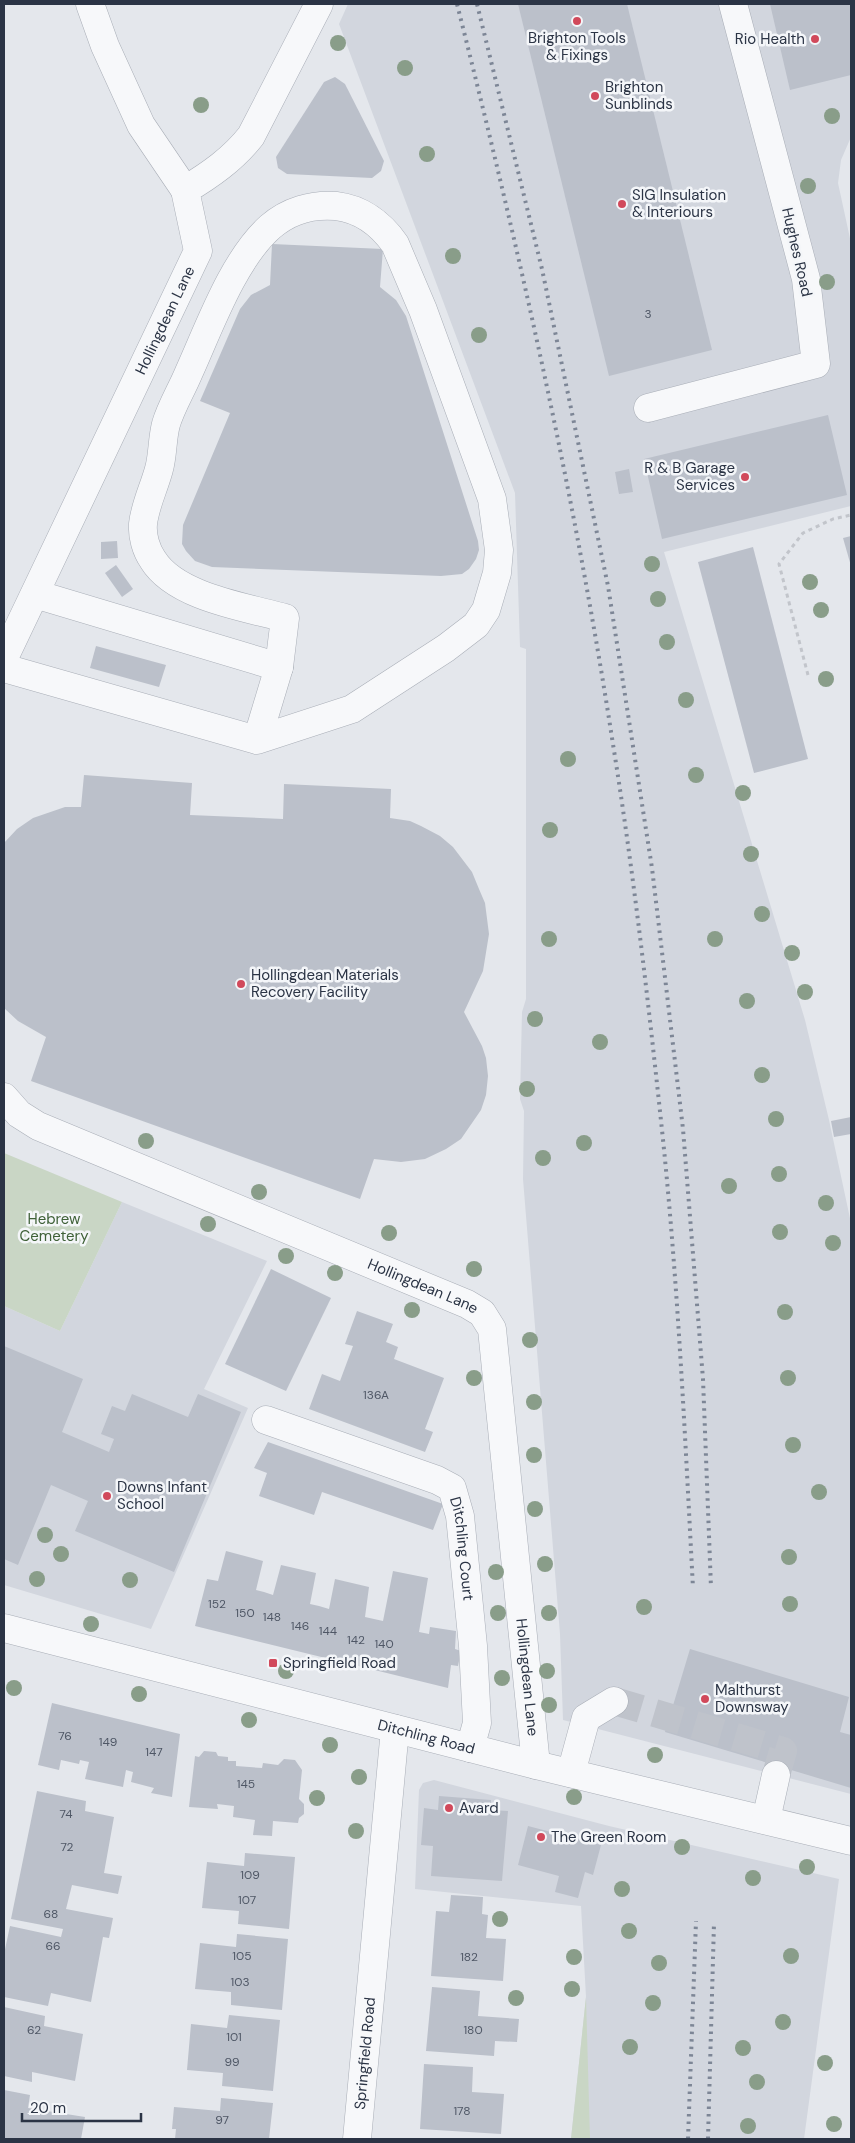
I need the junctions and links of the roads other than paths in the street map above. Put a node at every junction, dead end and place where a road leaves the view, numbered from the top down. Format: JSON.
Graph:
{"nodes":[{"id":1,"x":90,"y":4,"type":"edge"},
{"id":2,"x":319,"y":4,"type":"edge"},
{"id":3,"x":733,"y":4,"type":"edge"},
{"id":4,"x":185,"y":190,"type":"junction"},
{"id":5,"x":648,"y":408,"type":"dead end"},
{"id":6,"x":35,"y":594,"type":"junction"},
{"id":7,"x":4,"y":658,"type":"edge"},
{"id":8,"x":279,"y":667,"type":"junction"},
{"id":9,"x":4,"y":668,"type":"edge"},
{"id":10,"x":257,"y":740,"type":"junction"},
{"id":11,"x":4,"y":1097,"type":"edge"},
{"id":12,"x":266,"y":1420,"type":"dead end"},
{"id":13,"x":4,"y":1628,"type":"edge"},
{"id":14,"x":614,"y":1702,"type":"dead end"},
{"id":15,"x":395,"y":1729,"type":"junction"},
{"id":16,"x":470,"y":1748,"type":"junction"},
{"id":17,"x":536,"y":1765,"type":"junction"},
{"id":18,"x":571,"y":1773,"type":"junction"},
{"id":19,"x":776,"y":1775,"type":"tunnel mouth"},
{"id":20,"x":766,"y":1820,"type":"junction"},
{"id":21,"x":851,"y":1841,"type":"edge"},
{"id":22,"x":356,"y":2139,"type":"edge"}],
"edges":[{"from":1,"to":4,"type":"street"},
{"from":2,"to":4,"type":"street"},
{"from":3,"to":5,"type":"street","name":"Hughes Road"},
{"from":4,"to":6,"type":"street","name":"Hollingdean Lane"},
{"from":6,"to":7,"type":"street","name":"Hollingdean Lane"},
{"from":6,"to":8,"type":"street"},
{"from":8,"to":10,"type":"street"},
{"from":8,"to":10,"type":"street"},
{"from":9,"to":10,"type":"street"},
{"from":11,"to":17,"type":"street","name":"Hollingdean Lane"},
{"from":12,"to":16,"type":"street","name":"Ditchling Court"},
{"from":13,"to":15,"type":"street","name":"Ditchling Road"},
{"from":14,"to":18,"type":"street"},
{"from":15,"to":16,"type":"street","name":"Ditchling Road"},
{"from":15,"to":22,"type":"street","name":"Springfield Road"},
{"from":16,"to":17,"type":"street","name":"Ditchling Road"},
{"from":17,"to":18,"type":"street","name":"Ditchling Road"},
{"from":18,"to":20,"type":"street","name":"Ditchling Road"},
{"from":19,"to":20,"type":"street"},
{"from":20,"to":21,"type":"street","name":"Ditchling Road"}]}
